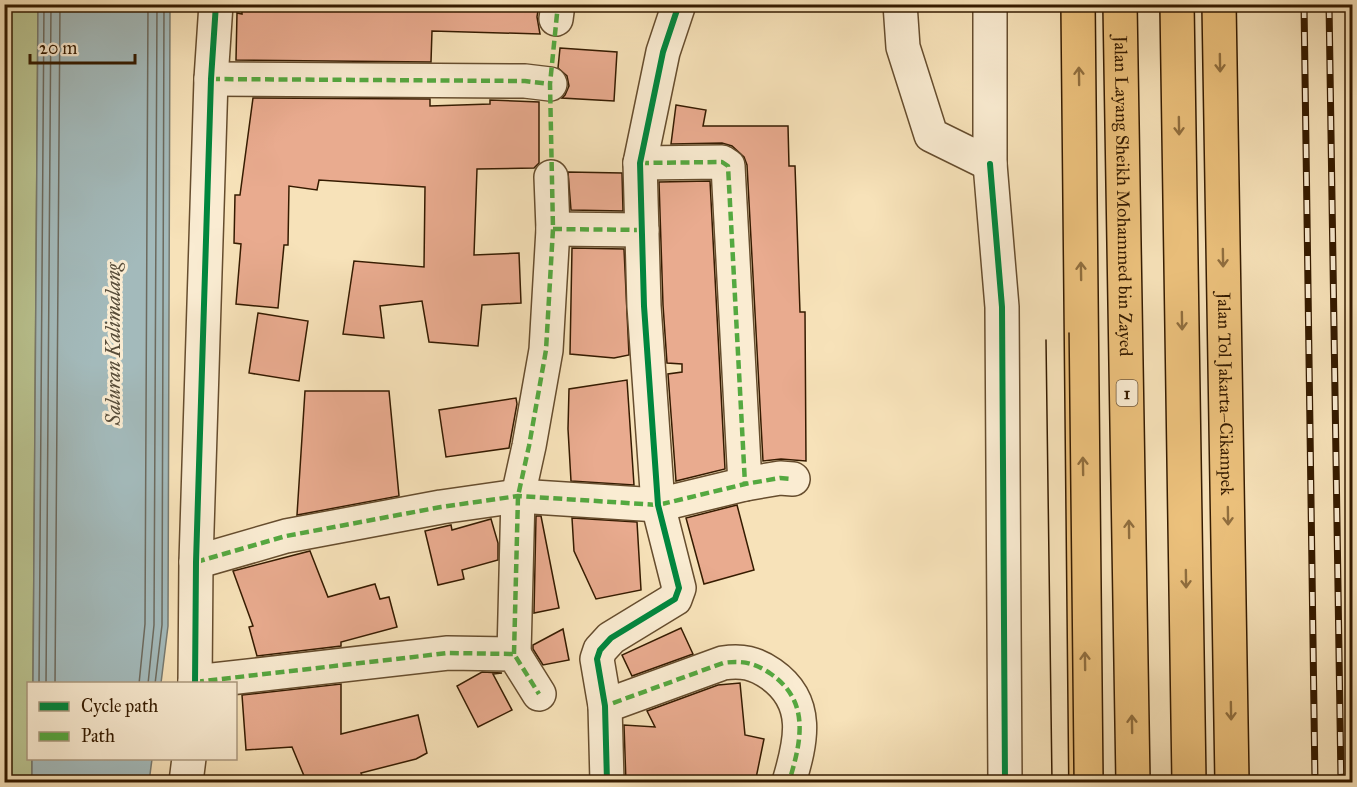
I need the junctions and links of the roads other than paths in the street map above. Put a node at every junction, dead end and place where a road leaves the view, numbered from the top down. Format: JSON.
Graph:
{"nodes":[{"id":1,"x":216,"y":4,"type":"edge"},
{"id":2,"x":679,"y":4,"type":"edge"},
{"id":3,"x":900,"y":4,"type":"edge"},
{"id":4,"x":990,"y":4,"type":"edge"},
{"id":5,"x":1078,"y":4,"type":"edge"},
{"id":6,"x":1120,"y":4,"type":"edge"},
{"id":7,"x":1177,"y":4,"type":"edge"},
{"id":8,"x":1219,"y":4,"type":"edge"},
{"id":9,"x":211,"y":79,"type":"junction"},
{"id":10,"x":550,"y":84,"type":"dead end"},
{"id":11,"x":640,"y":163,"type":"junction"},
{"id":12,"x":990,"y":164,"type":"junction"},
{"id":13,"x":551,"y":177,"type":"dead end"},
{"id":14,"x":553,"y":229,"type":"junction"},
{"id":15,"x":642,"y":230,"type":"junction"},
{"id":16,"x":793,"y":479,"type":"dead end"},
{"id":17,"x":745,"y":484,"type":"junction"},
{"id":18,"x":518,"y":496,"type":"junction"},
{"id":19,"x":658,"y":505,"type":"junction"},
{"id":20,"x":196,"y":562,"type":"junction"},
{"id":21,"x":514,"y":654,"type":"junction"},
{"id":22,"x":195,"y":682,"type":"edge"},
{"id":23,"x":203,"y":682,"type":"edge"},
{"id":24,"x":539,"y":694,"type":"dead end"},
{"id":25,"x":604,"y":702,"type":"junction"},
{"id":26,"x":189,"y":760,"type":"edge"},
{"id":27,"x":186,"y":783,"type":"edge"},
{"id":28,"x":607,"y":783,"type":"edge"},
{"id":29,"x":789,"y":783,"type":"edge"},
{"id":30,"x":1005,"y":783,"type":"edge"},
{"id":31,"x":1086,"y":783,"type":"edge"},
{"id":32,"x":1134,"y":783,"type":"edge"},
{"id":33,"x":1189,"y":783,"type":"edge"},
{"id":34,"x":1232,"y":783,"type":"edge"}],
"edges":[{"from":1,"to":9,"type":"street"},
{"from":2,"to":11,"type":"street"},
{"from":3,"to":12,"type":"street"},
{"from":4,"to":12,"type":"street"},
{"from":31,"to":5,"type":"highway","one_way":true},
{"from":32,"to":6,"type":"highway","name":"Jalan Layang Sheikh Mohammed bin Zayed","number":"1","one_way":true},
{"from":7,"to":33,"type":"highway","one_way":true},
{"from":8,"to":34,"type":"highway","name":"Jalan Tol Jakarta–Cikampek","one_way":true},
{"from":9,"to":10,"type":"street"},
{"from":9,"to":20,"type":"street"},
{"from":11,"to":15,"type":"street"},
{"from":11,"to":17,"type":"street"},
{"from":12,"to":30,"type":"street"},
{"from":13,"to":14,"type":"street"},
{"from":14,"to":15,"type":"street"},
{"from":14,"to":18,"type":"street"},
{"from":15,"to":19,"type":"street"},
{"from":16,"to":17,"type":"street"},
{"from":17,"to":19,"type":"street"},
{"from":18,"to":19,"type":"street"},
{"from":18,"to":20,"type":"street"},
{"from":18,"to":21,"type":"street"},
{"from":19,"to":25,"type":"street"},
{"from":20,"to":22,"type":"street"},
{"from":21,"to":23,"type":"street"},
{"from":21,"to":24,"type":"street"},
{"from":25,"to":28,"type":"street"},
{"from":25,"to":29,"type":"street"},
{"from":26,"to":27,"type":"street"}]}
